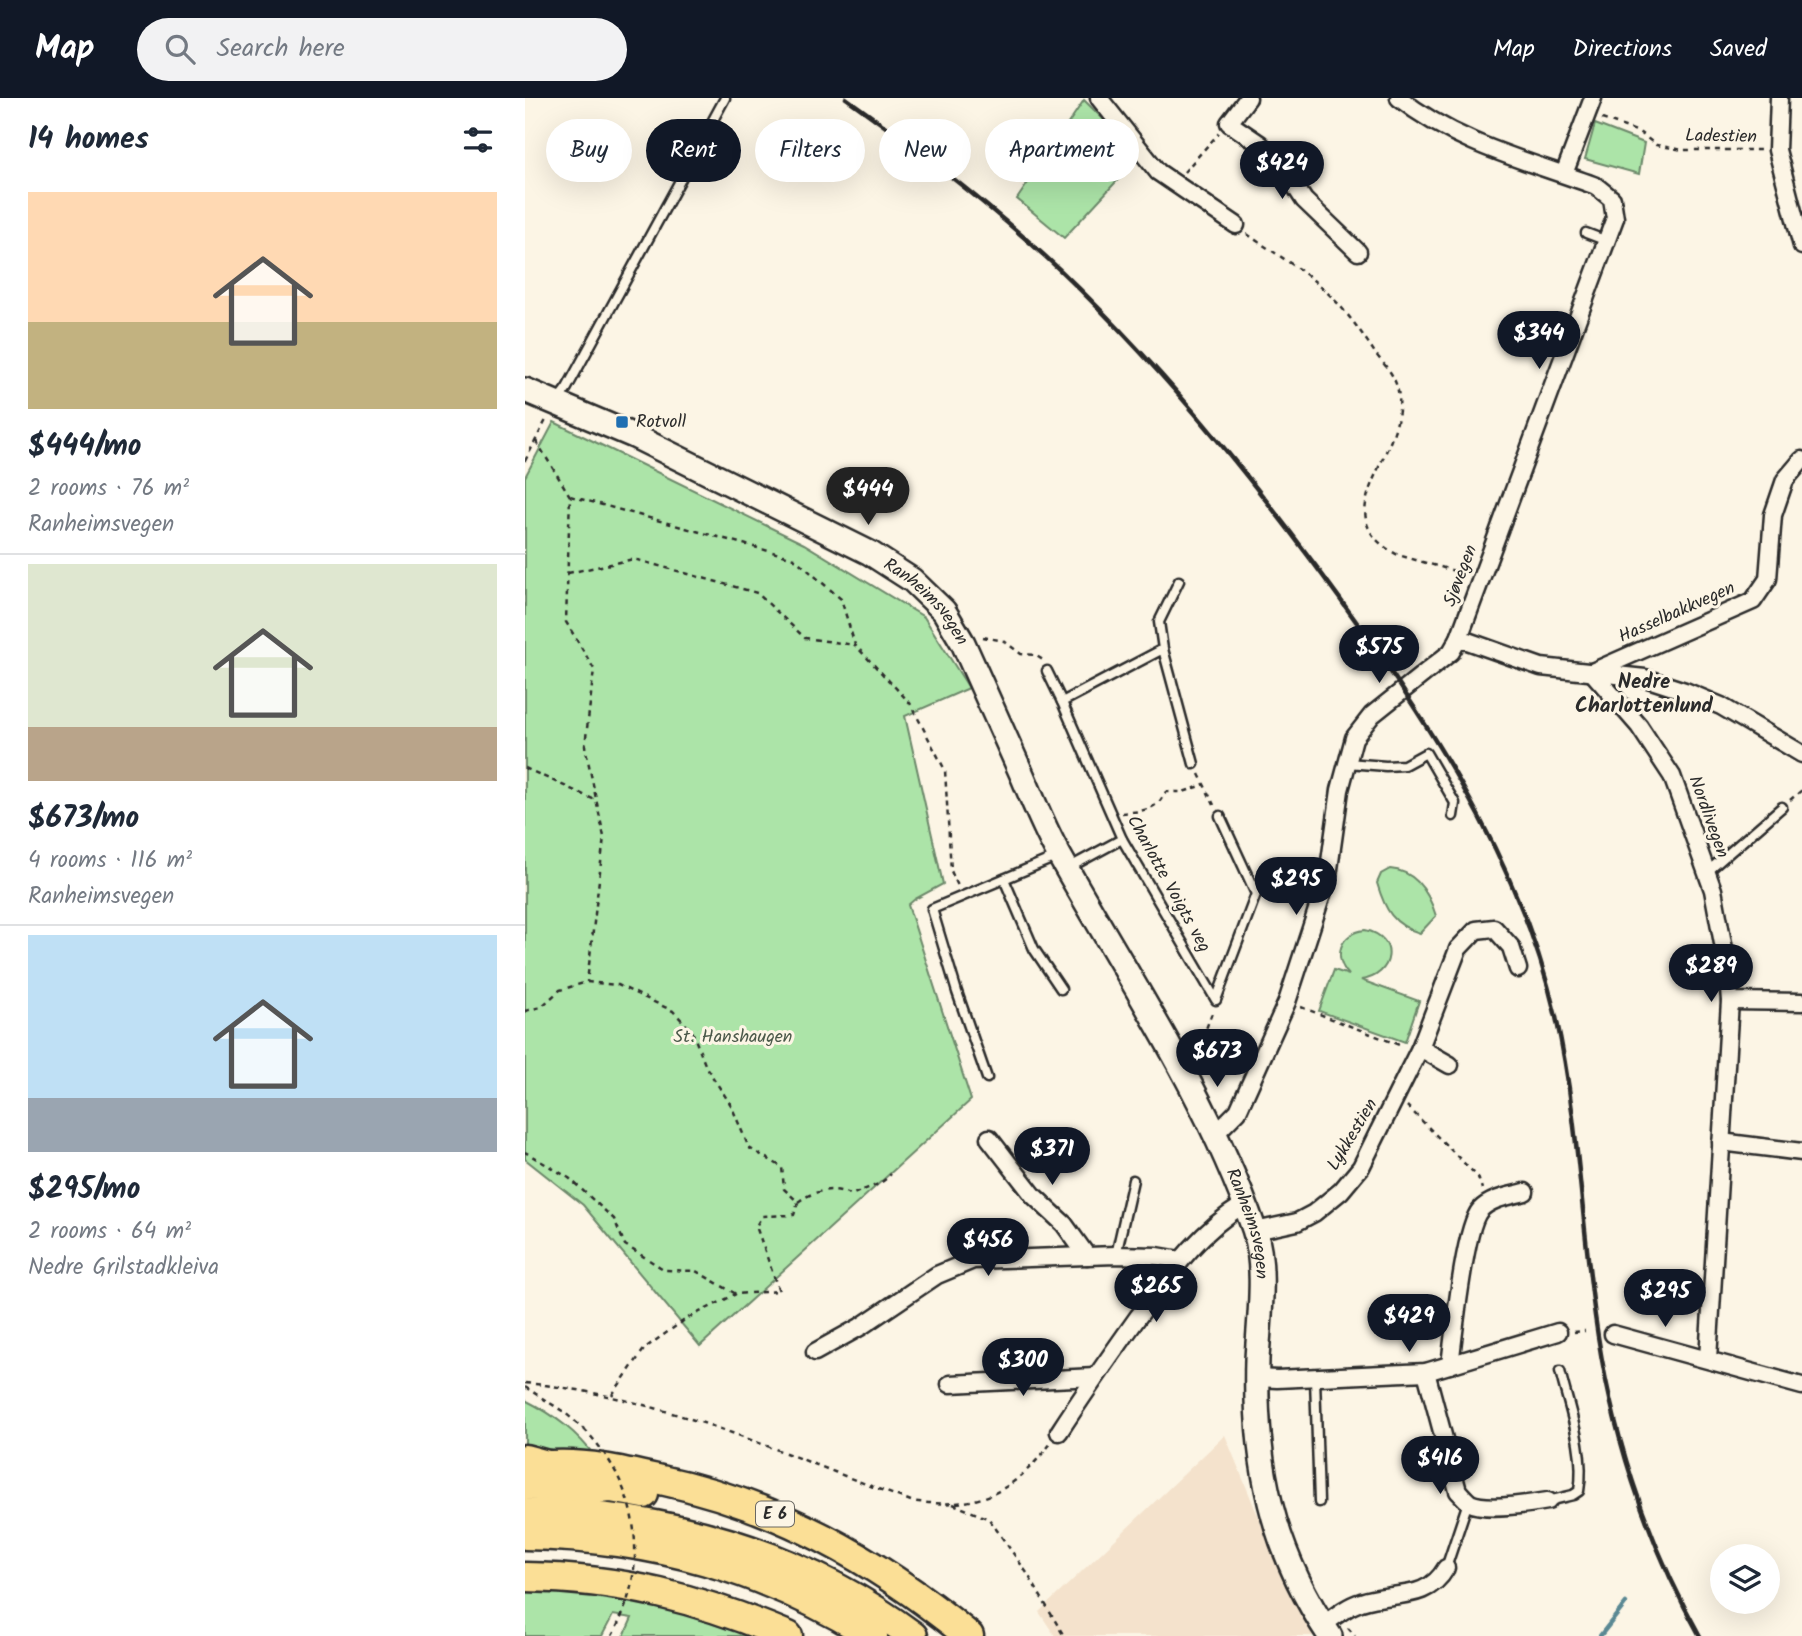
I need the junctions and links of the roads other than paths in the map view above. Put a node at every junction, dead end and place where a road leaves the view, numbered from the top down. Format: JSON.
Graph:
{"nodes":[{"id":1,"x":725,"y":98,"type":"edge"},
{"id":2,"x":1099,"y":98,"type":"edge"},
{"id":3,"x":1248,"y":98,"type":"edge"},
{"id":4,"x":1399,"y":98,"type":"edge"},
{"id":5,"x":1779,"y":98,"type":"edge"},
{"id":6,"x":1591,"y":106,"type":"edge"},
{"id":7,"x":1564,"y":174,"type":"junction"},
{"id":8,"x":1236,"y":225,"type":"road end"},
{"id":9,"x":1586,"y":233,"type":"dead end"},
{"id":10,"x":1607,"y":241,"type":"junction"},
{"id":11,"x":1802,"y":246,"type":"edge"},
{"id":12,"x":1358,"y":252,"type":"dead end"},
{"id":13,"x":525,"y":390,"type":"edge"},
{"id":14,"x":556,"y":402,"type":"junction"},
{"id":15,"x":1802,"y":460,"type":"edge"},
{"id":16,"x":1179,"y":581,"type":"dead end"},
{"id":17,"x":1459,"y":638,"type":"junction"},
{"id":18,"x":1163,"y":649,"type":"junction"},
{"id":19,"x":1047,"y":671,"type":"road end"},
{"id":20,"x":1592,"y":672,"type":"junction"},
{"id":21,"x":1062,"y":702,"type":"junction"},
{"id":22,"x":1802,"y":754,"type":"edge"},
{"id":23,"x":1347,"y":763,"type":"junction"},
{"id":24,"x":1194,"y":764,"type":"road end"},
{"id":25,"x":1782,"y":807,"type":"road end"},
{"id":26,"x":1220,"y":816,"type":"road end"},
{"id":27,"x":1453,"y":816,"type":"dead end"},
{"id":28,"x":1122,"y":839,"type":"junction"},
{"id":29,"x":1063,"y":862,"type":"junction"},
{"id":30,"x":1707,"y":872,"type":"junction"},
{"id":31,"x":1004,"y":879,"type":"junction"},
{"id":32,"x":1518,"y":969,"type":"dead end"},
{"id":33,"x":1061,"y":989,"type":"dead end"},
{"id":34,"x":1730,"y":1001,"type":"junction"},
{"id":35,"x":1802,"y":1002,"type":"edge"},
{"id":36,"x":1419,"y":1050,"type":"junction"},
{"id":37,"x":1450,"y":1065,"type":"dead end"},
{"id":38,"x":987,"y":1078,"type":"dead end"},
{"id":39,"x":1216,"y":1133,"type":"junction"},
{"id":40,"x":989,"y":1138,"type":"dead end"},
{"id":41,"x":1721,"y":1142,"type":"junction"},
{"id":42,"x":1802,"y":1152,"type":"edge"},
{"id":43,"x":1133,"y":1180,"type":"dead end"},
{"id":44,"x":1525,"y":1192,"type":"dead end"},
{"id":45,"x":1244,"y":1205,"type":"junction"},
{"id":46,"x":1255,"y":1231,"type":"junction"},
{"id":47,"x":1117,"y":1255,"type":"junction"},
{"id":48,"x":1087,"y":1256,"type":"junction"},
{"id":49,"x":1180,"y":1260,"type":"junction"},
{"id":50,"x":1558,"y":1332,"type":"dead end"},
{"id":51,"x":1613,"y":1334,"type":"dead end"},
{"id":52,"x":815,"y":1352,"type":"dead end"},
{"id":53,"x":1708,"y":1359,"type":"junction"},
{"id":54,"x":1450,"y":1364,"type":"junction"},
{"id":55,"x":1560,"y":1371,"type":"dead end"},
{"id":56,"x":1426,"y":1372,"type":"junction"},
{"id":57,"x":1095,"y":1377,"type":"junction"},
{"id":58,"x":1257,"y":1378,"type":"junction"},
{"id":59,"x":1315,"y":1378,"type":"junction"},
{"id":60,"x":950,"y":1384,"type":"dead end"},
{"id":61,"x":1802,"y":1386,"type":"edge"},
{"id":62,"x":1059,"y":1432,"type":"road end"},
{"id":63,"x":538,"y":1462,"type":"edge"},
{"id":64,"x":525,"y":1485,"type":"edge"},
{"id":65,"x":611,"y":1488,"type":"junction"},
{"id":66,"x":1548,"y":1501,"type":"joint"},
{"id":67,"x":1468,"y":1502,"type":"junction"},
{"id":68,"x":1319,"y":1503,"type":"dead end"},
{"id":69,"x":525,"y":1513,"type":"edge"},
{"id":70,"x":525,"y":1535,"type":"edge"},
{"id":71,"x":1445,"y":1568,"type":"joint"},
{"id":72,"x":525,"y":1577,"type":"edge"},
{"id":73,"x":1330,"y":1625,"type":"edge"},
{"id":74,"x":788,"y":1636,"type":"edge"},
{"id":75,"x":873,"y":1636,"type":"edge"},
{"id":76,"x":913,"y":1636,"type":"edge"},
{"id":77,"x":942,"y":1636,"type":"edge"},
{"id":78,"x":969,"y":1636,"type":"edge"}],
"edges":[{"from":1,"to":14,"type":"lane"},
{"from":2,"to":8,"type":"street"},
{"from":3,"to":12,"type":"street"},
{"from":4,"to":7,"type":"street"},
{"from":5,"to":11,"type":"street"},
{"from":6,"to":7,"type":"street"},
{"from":7,"to":10,"type":"street","name":"Sjøvegen"},
{"from":9,"to":10,"type":"lane"},
{"from":10,"to":17,"type":"street","name":"Sjøvegen"},
{"from":13,"to":14,"type":"street","name":"Ranheimsvegen"},
{"from":14,"to":29,"type":"street","name":"Ranheimsvegen"},
{"from":15,"to":20,"type":"street","name":"Hasselbakkvegen"},
{"from":16,"to":18,"type":"lane"},
{"from":17,"to":20,"type":"street","name":"Hasselbakkvegen"},
{"from":17,"to":23,"type":"street","name":"Sjøvegen"},
{"from":18,"to":21,"type":"lane"},
{"from":18,"to":24,"type":"lane"},
{"from":19,"to":21,"type":"lane","name":"Charlotte Voigts veg"},
{"from":20,"to":22,"type":"street","name":"Hasselbakkvegen"},
{"from":20,"to":30,"type":"street","name":"Nordlivegen"},
{"from":21,"to":28,"type":"lane","name":"Charlotte Voigts veg"},
{"from":23,"to":27,"type":"lane"},
{"from":23,"to":39,"type":"street","name":"Sjøvegen"},
{"from":25,"to":30,"type":"lane"},
{"from":26,"to":28,"type":"lane","name":"Charlotte Voigts veg"},
{"from":28,"to":29,"type":"lane"},
{"from":29,"to":31,"type":"lane"},
{"from":29,"to":39,"type":"street","name":"Ranheimsvegen"},
{"from":30,"to":34,"type":"street","name":"Nordlivegen"},
{"from":31,"to":33,"type":"lane"},
{"from":31,"to":38,"type":"lane"},
{"from":32,"to":36,"type":"street","name":"Lykkestien"},
{"from":34,"to":35,"type":"street"},
{"from":34,"to":41,"type":"street","name":"Nordlivegen"},
{"from":36,"to":37,"type":"street"},
{"from":36,"to":46,"type":"street","name":"Lykkestien"},
{"from":39,"to":45,"type":"street","name":"Ranheimsvegen"},
{"from":40,"to":48,"type":"street"},
{"from":41,"to":42,"type":"street"},
{"from":41,"to":53,"type":"street","name":"Nordlivegen"},
{"from":43,"to":47,"type":"lane"},
{"from":44,"to":54,"type":"street"},
{"from":45,"to":46,"type":"street","name":"Ranheimsvegen"},
{"from":45,"to":49,"type":"street"},
{"from":46,"to":58,"type":"street","name":"Ranheimsvegen"},
{"from":47,"to":48,"type":"street"},
{"from":47,"to":49,"type":"street"},
{"from":48,"to":52,"type":"street"},
{"from":49,"to":57,"type":"street"},
{"from":50,"to":54,"type":"street"},
{"from":51,"to":53,"type":"street"},
{"from":53,"to":61,"type":"street"},
{"from":54,"to":56,"type":"street"},
{"from":55,"to":66,"type":"lane"},
{"from":56,"to":59,"type":"street"},
{"from":56,"to":67,"type":"street"},
{"from":57,"to":60,"type":"street"},
{"from":57,"to":62,"type":"street"},
{"from":58,"to":59,"type":"street"},
{"from":58,"to":73,"type":"street","name":"Ranheimsvegen"},
{"from":59,"to":68,"type":"lane"},
{"from":63,"to":65,"type":"highway","number":"E 6"},
{"from":63,"to":78,"type":"highway","number":"E 6"},
{"from":64,"to":65,"type":"highway","number":"E 6"},
{"from":65,"to":77,"type":"highway","number":"E 6"},
{"from":66,"to":67,"type":"street"},
{"from":67,"to":71,"type":"lane"},
{"from":69,"to":76,"type":"highway","number":"E 6"},
{"from":70,"to":75,"type":"highway"},
{"from":71,"to":73,"type":"street"},
{"from":72,"to":74,"type":"highway"}]}
